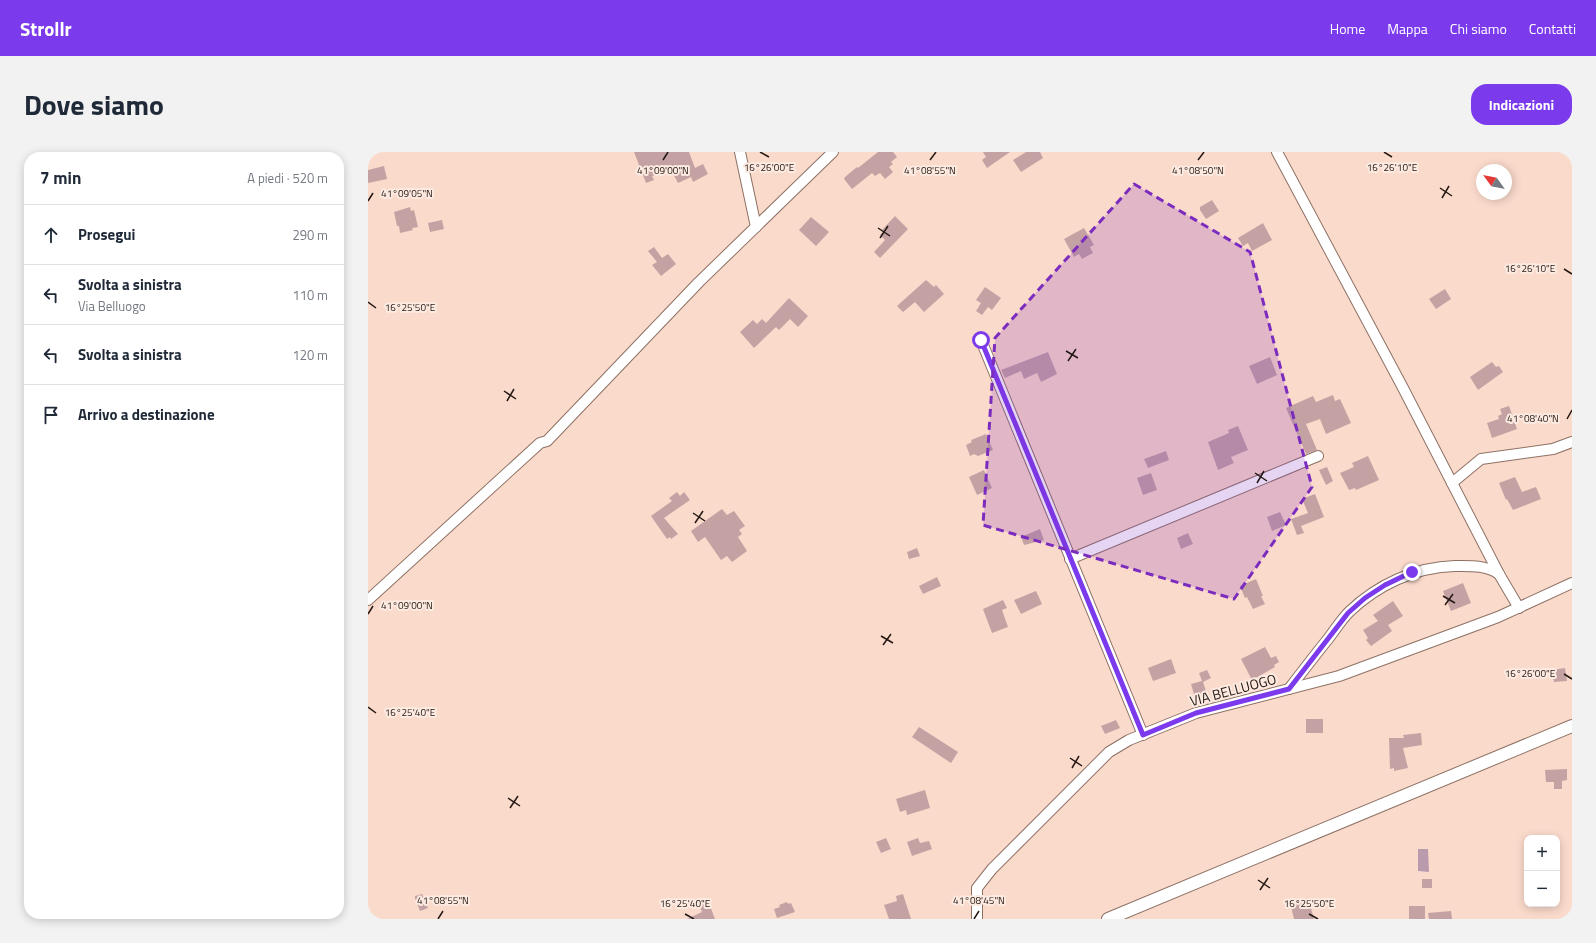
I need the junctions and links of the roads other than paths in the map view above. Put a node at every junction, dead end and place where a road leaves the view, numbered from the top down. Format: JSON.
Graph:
{"nodes":[{"id":1,"x":740,"y":152,"type":"edge"},
{"id":2,"x":833,"y":152,"type":"edge"},
{"id":3,"x":1277,"y":152,"type":"edge"},
{"id":4,"x":756,"y":227,"type":"junction"},
{"id":5,"x":981,"y":340,"type":"dead end"},
{"id":6,"x":1572,"y":442,"type":"edge"},
{"id":7,"x":1318,"y":456,"type":"dead end"},
{"id":8,"x":1452,"y":483,"type":"junction"},
{"id":9,"x":1070,"y":559,"type":"junction"},
{"id":10,"x":1499,"y":574,"type":"junction"},
{"id":11,"x":1572,"y":583,"type":"edge"},
{"id":12,"x":368,"y":600,"type":"edge"},
{"id":13,"x":1519,"y":608,"type":"junction"},
{"id":14,"x":1289,"y":689,"type":"junction"},
{"id":15,"x":1572,"y":726,"type":"edge"},
{"id":16,"x":1143,"y":735,"type":"junction"},
{"id":17,"x":977,"y":919,"type":"edge"},
{"id":18,"x":1108,"y":919,"type":"edge"}],
"edges":[{"from":1,"to":4,"type":"street"},
{"from":2,"to":4,"type":"street"},
{"from":3,"to":8,"type":"street"},
{"from":4,"to":12,"type":"street"},
{"from":5,"to":9,"type":"street"},
{"from":6,"to":8,"type":"street"},
{"from":7,"to":9,"type":"street"},
{"from":8,"to":10,"type":"street"},
{"from":9,"to":16,"type":"street"},
{"from":10,"to":13,"type":"street"},
{"from":10,"to":14,"type":"street"},
{"from":11,"to":13,"type":"street","name":"VIA BELLUOGO"},
{"from":13,"to":14,"type":"street","name":"VIA BELLUOGO"},
{"from":14,"to":16,"type":"street","name":"VIA BELLUOGO"},
{"from":15,"to":18,"type":"main road"},
{"from":16,"to":17,"type":"street","name":"VIA BELLUOGO"}]}
